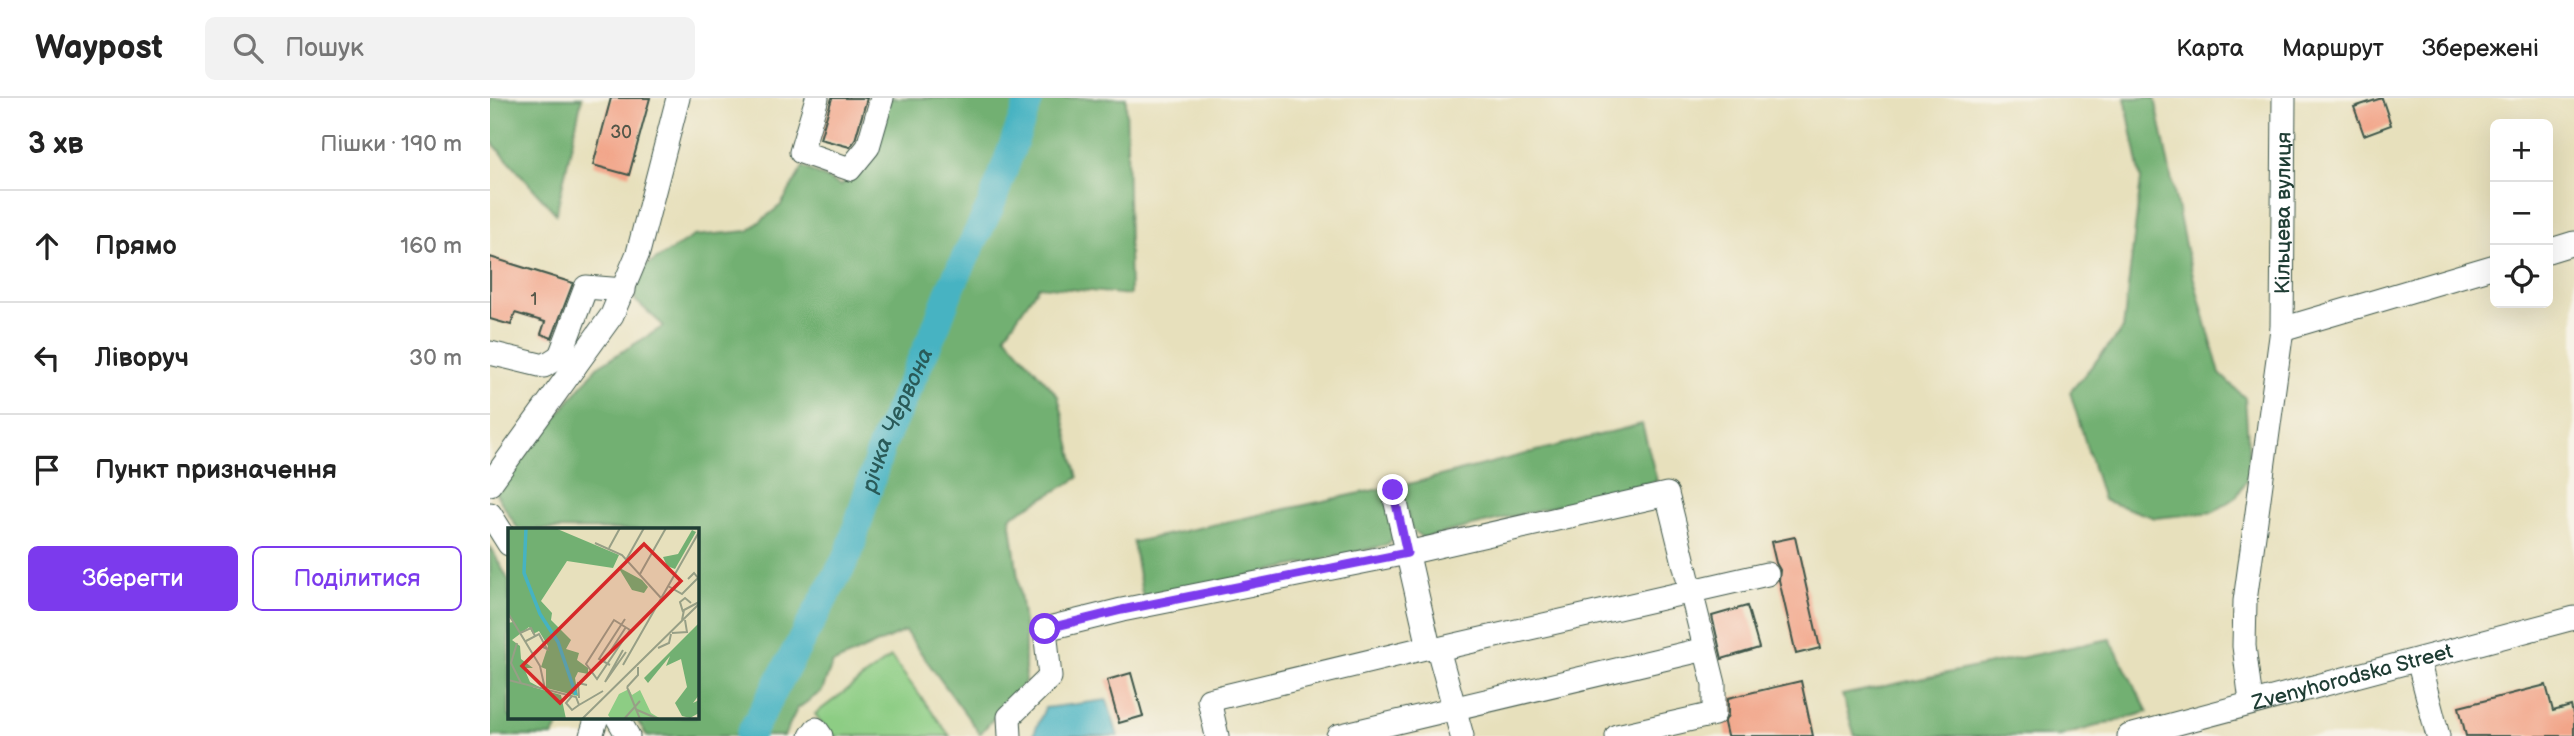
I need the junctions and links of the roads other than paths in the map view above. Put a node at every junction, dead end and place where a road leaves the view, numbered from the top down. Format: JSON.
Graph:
{"nodes":[{"id":1,"x":678,"y":98,"type":"edge"},
{"id":2,"x":817,"y":98,"type":"edge"},
{"id":3,"x":882,"y":98,"type":"edge"},
{"id":4,"x":2284,"y":98,"type":"edge"},
{"id":5,"x":2574,"y":243,"type":"edge"},
{"id":6,"x":2553,"y":249,"type":"edge"},
{"id":7,"x":2490,"y":267,"type":"edge"},
{"id":8,"x":624,"y":290,"type":"junction"},
{"id":9,"x":2282,"y":329,"type":"junction"},
{"id":10,"x":490,"y":353,"type":"edge"},
{"id":11,"x":568,"y":361,"type":"junction"},
{"id":12,"x":490,"y":484,"type":"edge"},
{"id":13,"x":1393,"y":490,"type":"dead end"},
{"id":14,"x":490,"y":514,"type":"edge"},
{"id":15,"x":508,"y":542,"type":"edge"},
{"id":16,"x":1407,"y":553,"type":"junction"},
{"id":17,"x":1767,"y":573,"type":"dead end"},
{"id":18,"x":1691,"y":592,"type":"junction"},
{"id":19,"x":2574,"y":618,"type":"edge"},
{"id":20,"x":1433,"y":648,"type":"junction"},
{"id":21,"x":1706,"y":649,"type":"junction"},
{"id":22,"x":2418,"y":660,"type":"junction"},
{"id":23,"x":2251,"y":702,"type":"junction"},
{"id":24,"x":1454,"y":709,"type":"junction"},
{"id":25,"x":597,"y":718,"type":"edge"},
{"id":26,"x":618,"y":718,"type":"edge"},
{"id":27,"x":591,"y":736,"type":"edge"},
{"id":28,"x":628,"y":736,"type":"edge"},
{"id":29,"x":811,"y":736,"type":"edge"},
{"id":30,"x":821,"y":736,"type":"edge"},
{"id":31,"x":1010,"y":736,"type":"edge"},
{"id":32,"x":1217,"y":736,"type":"edge"},
{"id":33,"x":1338,"y":736,"type":"edge"},
{"id":34,"x":1462,"y":736,"type":"edge"},
{"id":35,"x":1617,"y":736,"type":"edge"},
{"id":36,"x":2129,"y":736,"type":"edge"},
{"id":37,"x":2438,"y":736,"type":"edge"}],
"edges":[{"from":1,"to":8,"type":"street"},
{"from":2,"to":3,"type":"street"},
{"from":4,"to":9,"type":"street","name":"Кільцева вулиця"},
{"from":5,"to":6,"type":"street"},
{"from":7,"to":9,"type":"street"},
{"from":8,"to":11,"type":"street"},
{"from":8,"to":11,"type":"street"},
{"from":9,"to":23,"type":"street","name":"Кільцева вулиця"},
{"from":10,"to":11,"type":"street"},
{"from":11,"to":12,"type":"street"},
{"from":13,"to":16,"type":"street"},
{"from":14,"to":15,"type":"street"},
{"from":16,"to":18,"type":"street"},
{"from":16,"to":20,"type":"street"},
{"from":16,"to":31,"type":"street"},
{"from":17,"to":18,"type":"street"},
{"from":18,"to":20,"type":"street"},
{"from":18,"to":21,"type":"street"},
{"from":19,"to":22,"type":"street","name":"Zvenyhorodska Street"},
{"from":20,"to":24,"type":"street"},
{"from":20,"to":32,"type":"street"},
{"from":21,"to":24,"type":"street"},
{"from":21,"to":35,"type":"street"},
{"from":22,"to":23,"type":"street","name":"Zvenyhorodska Street"},
{"from":22,"to":37,"type":"street"},
{"from":23,"to":36,"type":"street","name":"Zvenyhorodska Street"},
{"from":24,"to":33,"type":"street"},
{"from":24,"to":34,"type":"street"},
{"from":25,"to":27,"type":"street"},
{"from":26,"to":28,"type":"street"},
{"from":29,"to":30,"type":"street"}]}
